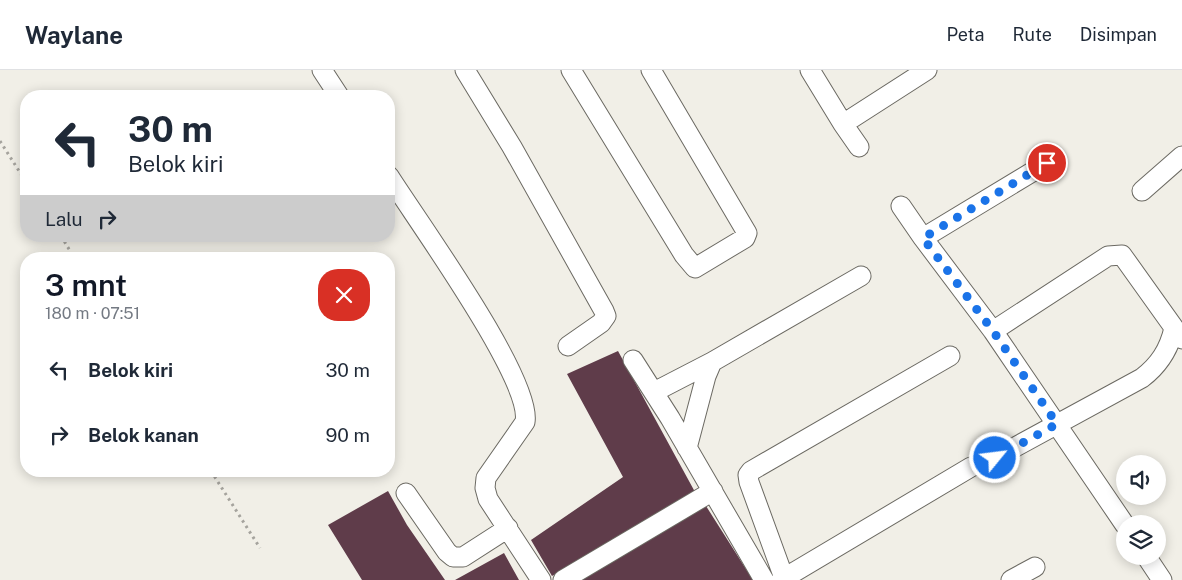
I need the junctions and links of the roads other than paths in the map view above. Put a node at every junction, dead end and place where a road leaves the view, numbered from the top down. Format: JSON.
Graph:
{"nodes":[{"id":1,"x":322,"y":70,"type":"edge"},
{"id":2,"x":465,"y":70,"type":"edge"},
{"id":3,"x":570,"y":70,"type":"edge"},
{"id":4,"x":651,"y":70,"type":"edge"},
{"id":5,"x":810,"y":70,"type":"edge"},
{"id":6,"x":927,"y":70,"type":"edge"},
{"id":7,"x":335,"y":90,"type":"edge"},
{"id":8,"x":843,"y":124,"type":"junction"},
{"id":9,"x":859,"y":147,"type":"dead end"},
{"id":10,"x":1182,"y":156,"type":"edge"},
{"id":11,"x":1047,"y":163,"type":"dead end"},
{"id":12,"x":395,"y":185,"type":"edge"},
{"id":13,"x":1142,"y":191,"type":"dead end"},
{"id":14,"x":902,"y":206,"type":"dead end"},
{"id":15,"x":923,"y":238,"type":"junction"},
{"id":16,"x":861,"y":276,"type":"dead end"},
{"id":17,"x":993,"y":331,"type":"junction"},
{"id":18,"x":1178,"y":334,"type":"edge"},
{"id":19,"x":568,"y":346,"type":"dead end"},
{"id":20,"x":950,"y":356,"type":"dead end"},
{"id":21,"x":633,"y":360,"type":"dead end"},
{"id":22,"x":712,"y":362,"type":"junction"},
{"id":23,"x":654,"y":392,"type":"junction"},
{"id":24,"x":1057,"y":424,"type":"junction"},
{"id":25,"x":688,"y":448,"type":"junction"},
{"id":26,"x":995,"y":458,"type":"dead end"},
{"id":27,"x":971,"y":467,"type":"dead end"},
{"id":28,"x":713,"y":492,"type":"junction"},
{"id":29,"x":406,"y":493,"type":"dead end"},
{"id":30,"x":1118,"y":515,"type":"edge"},
{"id":31,"x":508,"y":528,"type":"junction"},
{"id":32,"x":1152,"y":565,"type":"edge"},
{"id":33,"x":1035,"y":567,"type":"dead end"},
{"id":34,"x":783,"y":579,"type":"edge"},
{"id":35,"x":541,"y":580,"type":"edge"},
{"id":36,"x":563,"y":580,"type":"edge"},
{"id":37,"x":764,"y":580,"type":"edge"},
{"id":38,"x":1011,"y":580,"type":"edge"},
{"id":39,"x":1162,"y":580,"type":"edge"}],
"edges":[{"from":1,"to":7,"type":"street"},
{"from":2,"to":19,"type":"street"},
{"from":3,"to":4,"type":"street"},
{"from":5,"to":8,"type":"street"},
{"from":6,"to":8,"type":"street"},
{"from":8,"to":9,"type":"street"},
{"from":10,"to":13,"type":"street"},
{"from":11,"to":15,"type":"street"},
{"from":12,"to":31,"type":"street"},
{"from":14,"to":15,"type":"street"},
{"from":15,"to":17,"type":"street"},
{"from":16,"to":22,"type":"street"},
{"from":17,"to":18,"type":"street"},
{"from":17,"to":24,"type":"street"},
{"from":18,"to":24,"type":"street"},
{"from":20,"to":34,"type":"street"},
{"from":21,"to":23,"type":"street"},
{"from":22,"to":23,"type":"street"},
{"from":22,"to":25,"type":"street"},
{"from":23,"to":25,"type":"street"},
{"from":24,"to":26,"type":"street"},
{"from":24,"to":30,"type":"street"},
{"from":25,"to":28,"type":"street"},
{"from":27,"to":34,"type":"street"},
{"from":28,"to":36,"type":"street"},
{"from":28,"to":37,"type":"street"},
{"from":29,"to":31,"type":"street"},
{"from":31,"to":35,"type":"street"},
{"from":32,"to":39,"type":"street"},
{"from":33,"to":38,"type":"street"}]}
